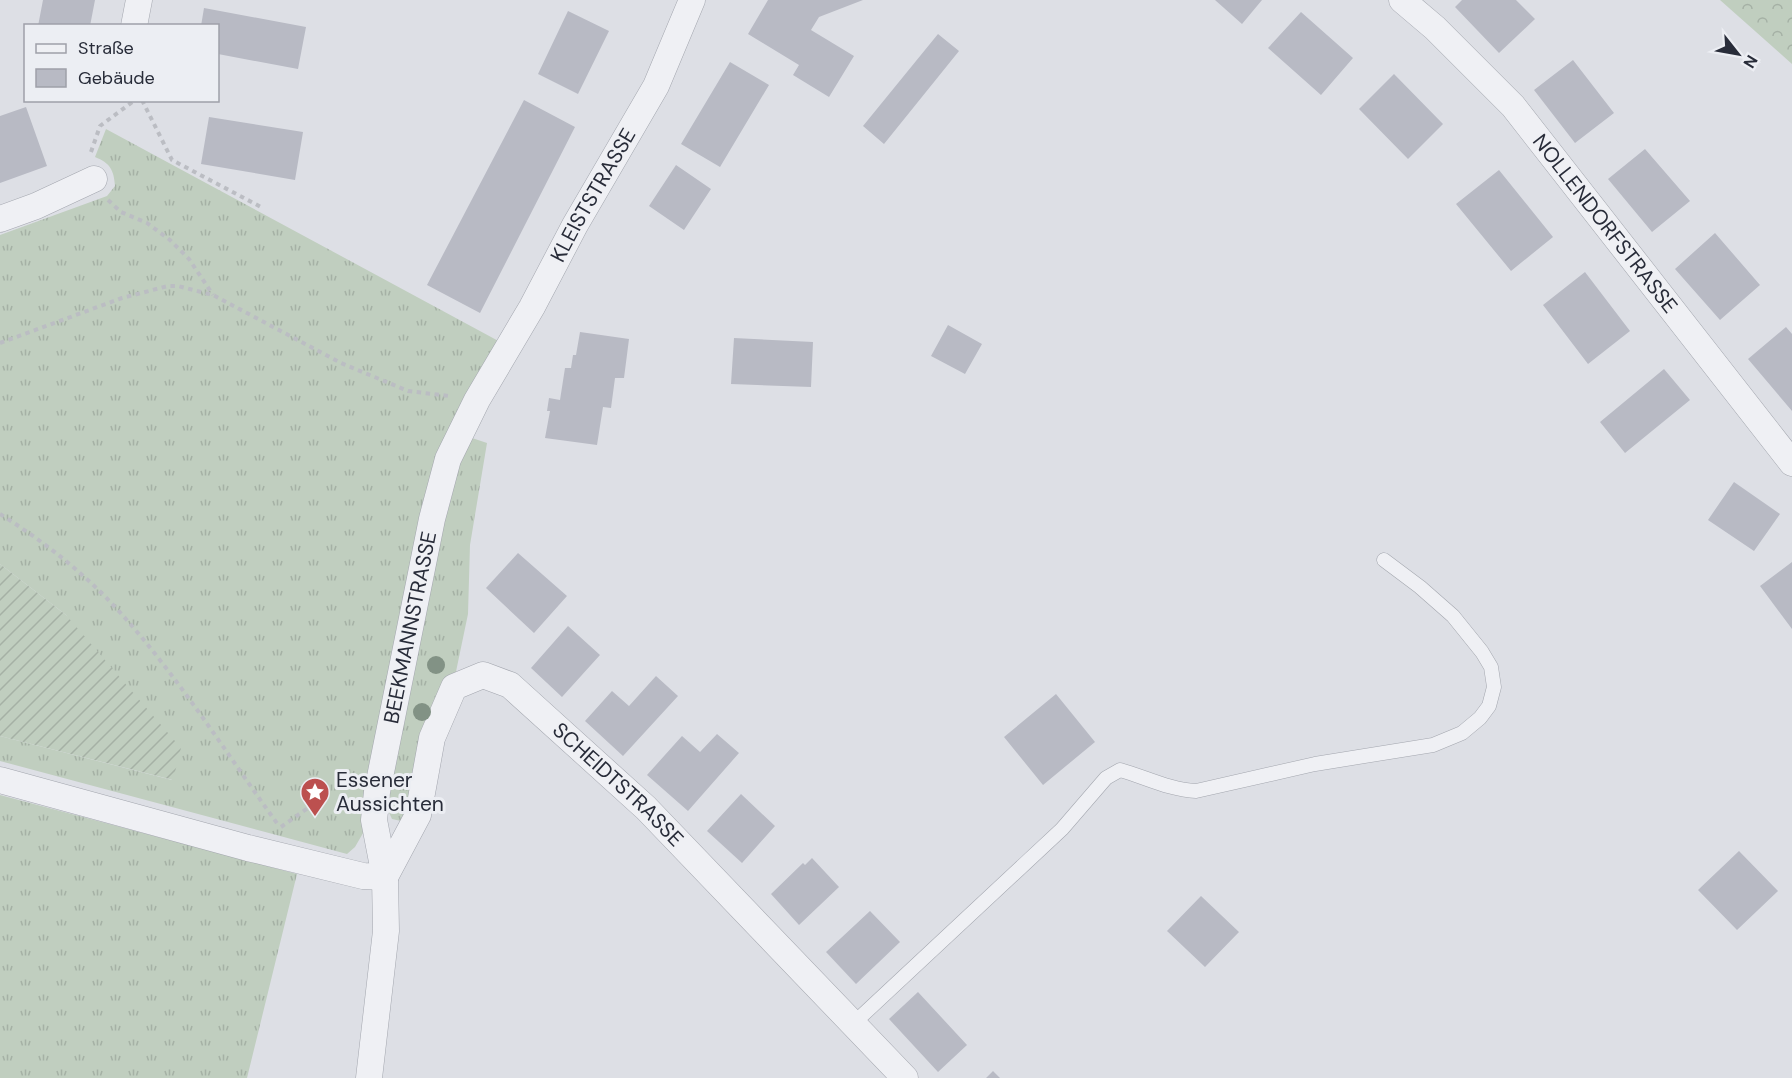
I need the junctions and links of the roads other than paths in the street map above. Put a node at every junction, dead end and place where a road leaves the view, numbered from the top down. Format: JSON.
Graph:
{"nodes":[{"id":1,"x":139,"y":0,"type":"edge"},
{"id":2,"x":692,"y":0,"type":"edge"},
{"id":3,"x":1402,"y":0,"type":"edge"},
{"id":4,"x":134,"y":24,"type":"edge"},
{"id":5,"x":94,"y":179,"type":"road end"},
{"id":6,"x":0,"y":219,"type":"edge"},
{"id":7,"x":481,"y":393,"type":"joint"},
{"id":8,"x":1792,"y":463,"type":"edge"},
{"id":9,"x":1384,"y":560,"type":"dead end"},
{"id":10,"x":0,"y":780,"type":"edge"},
{"id":11,"x":385,"y":877,"type":"junction"},
{"id":12,"x":854,"y":1023,"type":"junction"},
{"id":13,"x":369,"y":1078,"type":"edge"},
{"id":14,"x":905,"y":1078,"type":"edge"}],
"edges":[{"from":1,"to":4,"type":"street"},
{"from":2,"to":7,"type":"street","name":"KLEISTSTRASSE"},
{"from":3,"to":8,"type":"street","name":"NOLLENDORFSTRASSE"},
{"from":5,"to":6,"type":"street"},
{"from":7,"to":11,"type":"street","name":"BEEKMANNSTRASSE"},
{"from":9,"to":12,"type":"lane"},
{"from":10,"to":11,"type":"street"},
{"from":11,"to":12,"type":"street","name":"SCHEIDTSTRASSE"},
{"from":11,"to":13,"type":"street","name":"BEEKMANNSTRASSE"},
{"from":12,"to":14,"type":"street","name":"SCHEIDTSTRASSE"}]}
